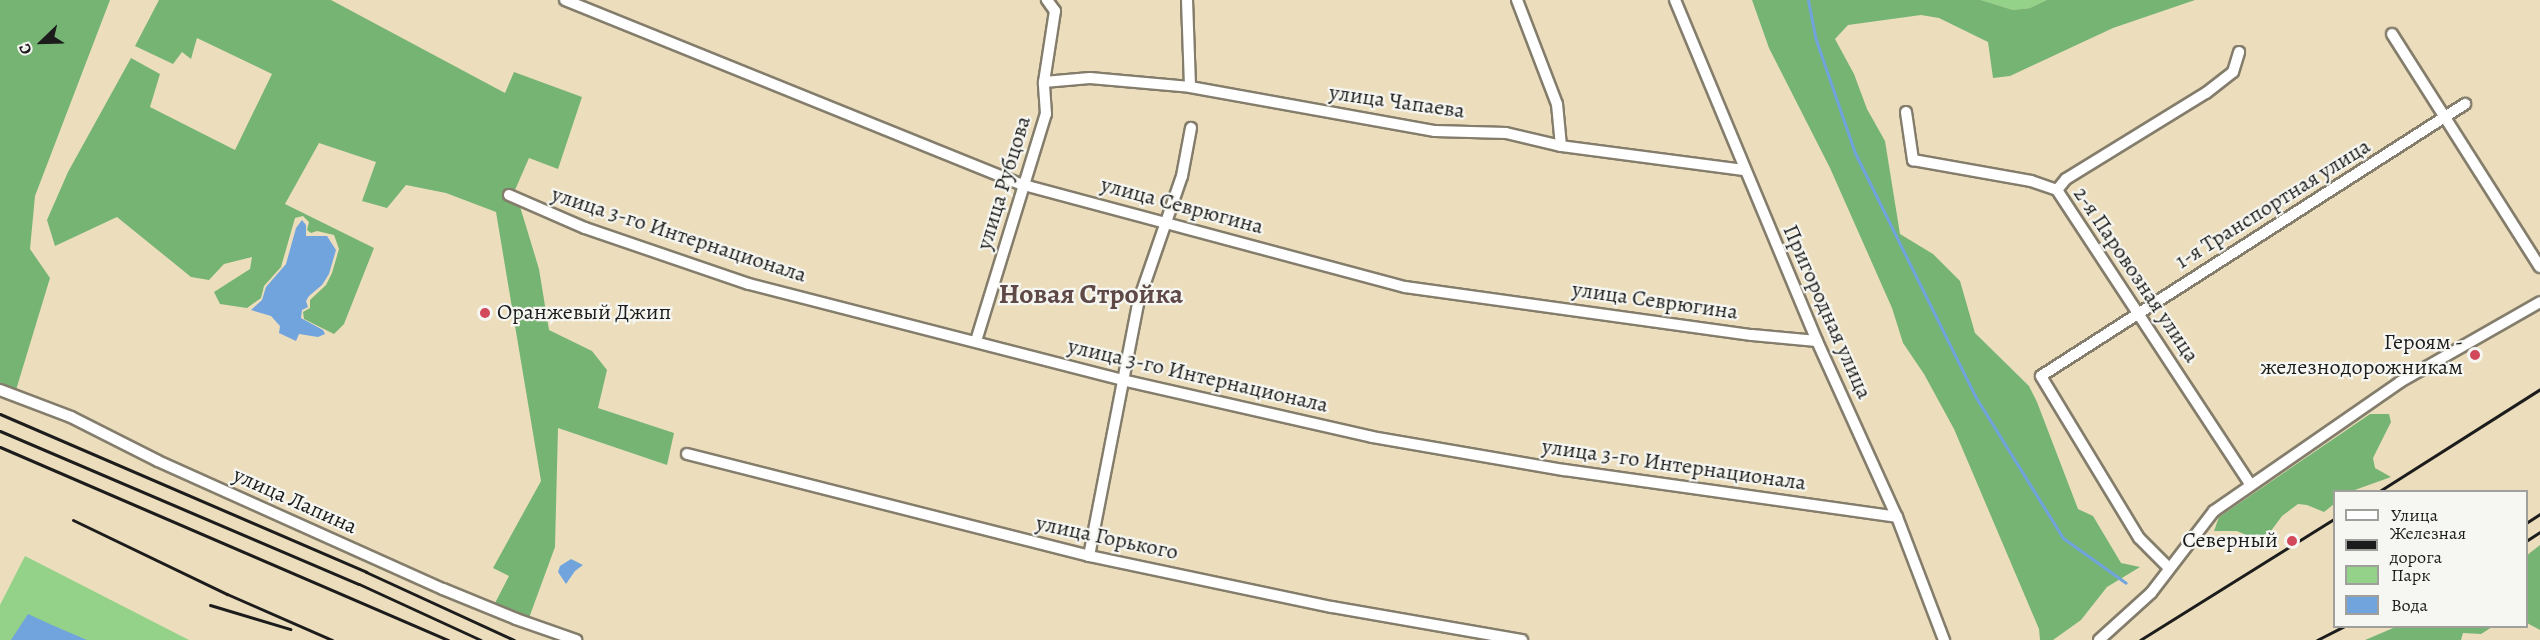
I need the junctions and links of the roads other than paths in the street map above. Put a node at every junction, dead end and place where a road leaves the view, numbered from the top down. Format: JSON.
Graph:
{"nodes":[{"id":1,"x":565,"y":0,"type":"edge"},
{"id":2,"x":1047,"y":0,"type":"edge"},
{"id":3,"x":1187,"y":0,"type":"edge"},
{"id":4,"x":1517,"y":0,"type":"edge"},
{"id":5,"x":1675,"y":0,"type":"edge"},
{"id":6,"x":2392,"y":34,"type":"dead end"},
{"id":7,"x":2239,"y":52,"type":"dead end"},
{"id":8,"x":1044,"y":82,"type":"junction"},
{"id":9,"x":1190,"y":87,"type":"junction"},
{"id":10,"x":2465,"y":104,"type":"dead end"},
{"id":11,"x":1905,"y":112,"type":"dead end"},
{"id":12,"x":2446,"y":117,"type":"junction"},
{"id":13,"x":1191,"y":128,"type":"dead end"},
{"id":14,"x":1561,"y":146,"type":"junction"},
{"id":15,"x":1744,"y":170,"type":"junction"},
{"id":16,"x":1024,"y":185,"type":"junction"},
{"id":17,"x":2057,"y":190,"type":"junction"},
{"id":18,"x":509,"y":195,"type":"dead end"},
{"id":19,"x":1168,"y":223,"type":"junction"},
{"id":20,"x":2540,"y":267,"type":"edge"},
{"id":21,"x":2540,"y":302,"type":"edge"},
{"id":22,"x":2139,"y":312,"type":"junction"},
{"id":23,"x":976,"y":341,"type":"junction"},
{"id":24,"x":1817,"y":341,"type":"junction"},
{"id":25,"x":1122,"y":380,"type":"junction"},
{"id":26,"x":0,"y":390,"type":"edge"},
{"id":27,"x":687,"y":454,"type":"dead end"},
{"id":28,"x":2250,"y":484,"type":"junction"},
{"id":29,"x":1897,"y":517,"type":"junction"},
{"id":30,"x":1089,"y":556,"type":"junction"},
{"id":31,"x":2169,"y":568,"type":"junction"},
{"id":32,"x":576,"y":640,"type":"edge"},
{"id":33,"x":1522,"y":640,"type":"edge"},
{"id":34,"x":1944,"y":640,"type":"edge"},
{"id":35,"x":2099,"y":640,"type":"edge"}],
"edges":[{"from":1,"to":16,"type":"street","name":"улица Севрюгина"},
{"from":2,"to":8,"type":"street","name":"улица Рубцова"},
{"from":3,"to":9,"type":"street"},
{"from":4,"to":14,"type":"street"},
{"from":5,"to":15,"type":"street","name":"Пригородная улица"},
{"from":6,"to":12,"type":"street"},
{"from":7,"to":17,"type":"street"},
{"from":8,"to":9,"type":"street","name":"улица Чапаева"},
{"from":8,"to":16,"type":"street","name":"улица Рубцова"},
{"from":9,"to":14,"type":"street","name":"улица Чапаева"},
{"from":10,"to":12,"type":"street","name":"1-я Транспортная улица"},
{"from":11,"to":17,"type":"street","name":"2-я Паровозная улица"},
{"from":12,"to":20,"type":"street"},
{"from":12,"to":22,"type":"street","name":"1-я Транспортная улица"},
{"from":13,"to":19,"type":"street"},
{"from":14,"to":15,"type":"street","name":"улица Чапаева"},
{"from":15,"to":24,"type":"street","name":"Пригородная улица"},
{"from":16,"to":19,"type":"street","name":"улица Севрюгина"},
{"from":16,"to":23,"type":"street","name":"улица Рубцова"},
{"from":17,"to":22,"type":"street","name":"2-я Паровозная улица"},
{"from":18,"to":23,"type":"street","name":"улица 3-го Интернационала"},
{"from":19,"to":24,"type":"street","name":"улица Севрюгина"},
{"from":19,"to":25,"type":"street"},
{"from":21,"to":28,"type":"street"},
{"from":22,"to":28,"type":"street","name":"2-я Паровозная улица"},
{"from":22,"to":31,"type":"street","name":"1-я Транспортная улица"},
{"from":23,"to":25,"type":"street","name":"улица 3-го Интернационала"},
{"from":24,"to":29,"type":"street","name":"Пригородная улица"},
{"from":25,"to":29,"type":"street","name":"улица 3-го Интернационала"},
{"from":25,"to":30,"type":"street"},
{"from":26,"to":32,"type":"street","name":"улица Лапина"},
{"from":27,"to":30,"type":"street","name":"улица Горького"},
{"from":28,"to":31,"type":"street"},
{"from":29,"to":34,"type":"street","name":"Пригородная улица"},
{"from":30,"to":33,"type":"street","name":"улица Горького"},
{"from":31,"to":35,"type":"street"}]}
